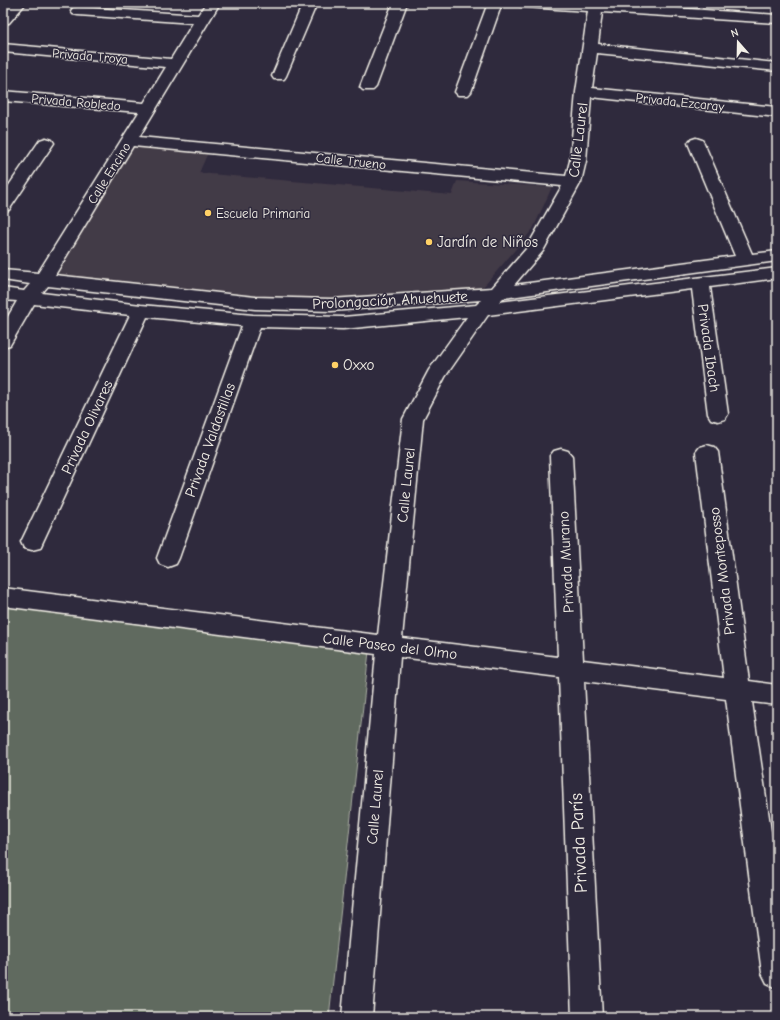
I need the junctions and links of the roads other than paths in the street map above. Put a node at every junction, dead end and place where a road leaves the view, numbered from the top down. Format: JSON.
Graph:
{"nodes":[{"id":1,"x":19,"y":3,"type":"edge"},
{"id":2,"x":212,"y":3,"type":"edge"},
{"id":3,"x":310,"y":3,"type":"edge"},
{"id":4,"x":400,"y":3,"type":"edge"},
{"id":5,"x":495,"y":3,"type":"edge"},
{"id":6,"x":525,"y":3,"type":"edge"},
{"id":7,"x":596,"y":6,"type":"edge"},
{"id":8,"x":700,"y":9,"type":"edge"},
{"id":9,"x":78,"y":11,"type":"dead end"},
{"id":10,"x":777,"y":18,"type":"edge"},
{"id":11,"x":4,"y":20,"type":"dead end"},
{"id":12,"x":202,"y":20,"type":"junction"},
{"id":13,"x":3,"y":48,"type":"edge"},
{"id":14,"x":590,"y":48,"type":"junction"},
{"id":15,"x":176,"y":64,"type":"junction"},
{"id":16,"x":776,"y":67,"type":"dead end"},
{"id":17,"x":279,"y":76,"type":"dead end"},
{"id":18,"x":368,"y":87,"type":"dead end"},
{"id":19,"x":463,"y":92,"type":"dead end"},
{"id":20,"x":584,"y":92,"type":"junction"},
{"id":21,"x":3,"y":96,"type":"edge"},
{"id":22,"x":148,"y":108,"type":"junction"},
{"id":23,"x":777,"y":112,"type":"edge"},
{"id":24,"x":129,"y":141,"type":"junction"},
{"id":25,"x":46,"y":143,"type":"dead end"},
{"id":26,"x":696,"y":143,"type":"dead end"},
{"id":27,"x":573,"y":182,"type":"junction"},
{"id":28,"x":3,"y":206,"type":"edge"},
{"id":29,"x":777,"y":256,"type":"edge"},
{"id":30,"x":745,"y":258,"type":"junction"},
{"id":31,"x":777,"y":273,"type":"edge"},
{"id":32,"x":3,"y":275,"type":"edge"},
{"id":33,"x":44,"y":279,"type":"junction"},
{"id":34,"x":700,"y":282,"type":"junction"},
{"id":35,"x":496,"y":293,"type":"junction"},
{"id":36,"x":3,"y":294,"type":"edge"},
{"id":37,"x":29,"y":297,"type":"junction"},
{"id":38,"x":482,"y":310,"type":"junction"},
{"id":39,"x":141,"y":311,"type":"junction"},
{"id":40,"x":253,"y":321,"type":"junction"},
{"id":41,"x":3,"y":341,"type":"edge"},
{"id":42,"x":718,"y":414,"type":"dead end"},
{"id":43,"x":708,"y":452,"type":"dead end"},
{"id":44,"x":562,"y":456,"type":"dead end"},
{"id":45,"x":32,"y":542,"type":"dead end"},
{"id":46,"x":168,"y":558,"type":"dead end"},
{"id":47,"x":3,"y":597,"type":"edge"},
{"id":48,"x":389,"y":645,"type":"junction"},
{"id":49,"x":570,"y":668,"type":"junction"},
{"id":50,"x":737,"y":690,"type":"junction"},
{"id":51,"x":777,"y":695,"type":"edge"},
{"id":52,"x":777,"y":973,"type":"edge"},
{"id":53,"x":357,"y":1017,"type":"edge"},
{"id":54,"x":587,"y":1017,"type":"edge"}],
"edges":[{"from":1,"to":11,"type":"street"},
{"from":2,"to":12,"type":"street","name":"Calle Encino"},
{"from":3,"to":17,"type":"street"},
{"from":4,"to":18,"type":"street"},
{"from":5,"to":19,"type":"street"},
{"from":6,"to":7,"type":"street"},
{"from":7,"to":8,"type":"street"},
{"from":7,"to":14,"type":"street","name":"Calle Laurel"},
{"from":8,"to":10,"type":"street"},
{"from":9,"to":12,"type":"street"},
{"from":12,"to":15,"type":"street","name":"Calle Encino"},
{"from":13,"to":15,"type":"street","name":"Privada Troya"},
{"from":14,"to":16,"type":"street"},
{"from":14,"to":20,"type":"street","name":"Calle Laurel"},
{"from":15,"to":22,"type":"street","name":"Calle Encino"},
{"from":20,"to":23,"type":"street","name":"Privada Ezcaray"},
{"from":20,"to":27,"type":"street","name":"Calle Laurel"},
{"from":21,"to":22,"type":"street","name":"Privada Robledo"},
{"from":22,"to":24,"type":"street","name":"Calle Encino"},
{"from":24,"to":27,"type":"street","name":"Calle Trueno"},
{"from":24,"to":33,"type":"street","name":"Calle Encino"},
{"from":25,"to":28,"type":"street"},
{"from":26,"to":30,"type":"street"},
{"from":27,"to":35,"type":"street","name":"Calle Laurel"},
{"from":29,"to":30,"type":"street","name":"Prolongación Ahuehuete"},
{"from":30,"to":35,"type":"street","name":"Prolongación Ahuehuete"},
{"from":31,"to":34,"type":"street","name":"Prolongación Ahuehuete"},
{"from":32,"to":33,"type":"street","name":"Prolongación Ahuehuete"},
{"from":33,"to":35,"type":"street","name":"Prolongación Ahuehuete"},
{"from":33,"to":37,"type":"street","name":"Calle Encino"},
{"from":34,"to":38,"type":"street","name":"Prolongación Ahuehuete"},
{"from":34,"to":42,"type":"street","name":"Privada Ibach"},
{"from":35,"to":38,"type":"street","name":"Calle Laurel"},
{"from":36,"to":37,"type":"street","name":"Prolongación Ahuehuete"},
{"from":37,"to":39,"type":"street","name":"Prolongación Ahuehuete"},
{"from":37,"to":41,"type":"street","name":"Calle Encino"},
{"from":38,"to":40,"type":"street","name":"Prolongación Ahuehuete"},
{"from":38,"to":48,"type":"street","name":"Calle Laurel"},
{"from":39,"to":40,"type":"street","name":"Prolongación Ahuehuete"},
{"from":39,"to":45,"type":"street","name":"Privada Olivares"},
{"from":40,"to":46,"type":"street","name":"Privada Valdastillas"},
{"from":43,"to":50,"type":"street","name":"Privada Monteposso"},
{"from":44,"to":49,"type":"street","name":"Privada Murano"},
{"from":47,"to":48,"type":"street","name":"Calle Paseo del Olmo"},
{"from":48,"to":49,"type":"street","name":"Calle Paseo del Olmo"},
{"from":48,"to":53,"type":"street","name":"Calle Laurel"},
{"from":49,"to":50,"type":"street","name":"Calle Paseo del Olmo"},
{"from":49,"to":54,"type":"street","name":"Privada París"},
{"from":50,"to":51,"type":"street","name":"Calle Paseo del Olmo"},
{"from":50,"to":52,"type":"street","name":"Privada Monteposso"}]}
